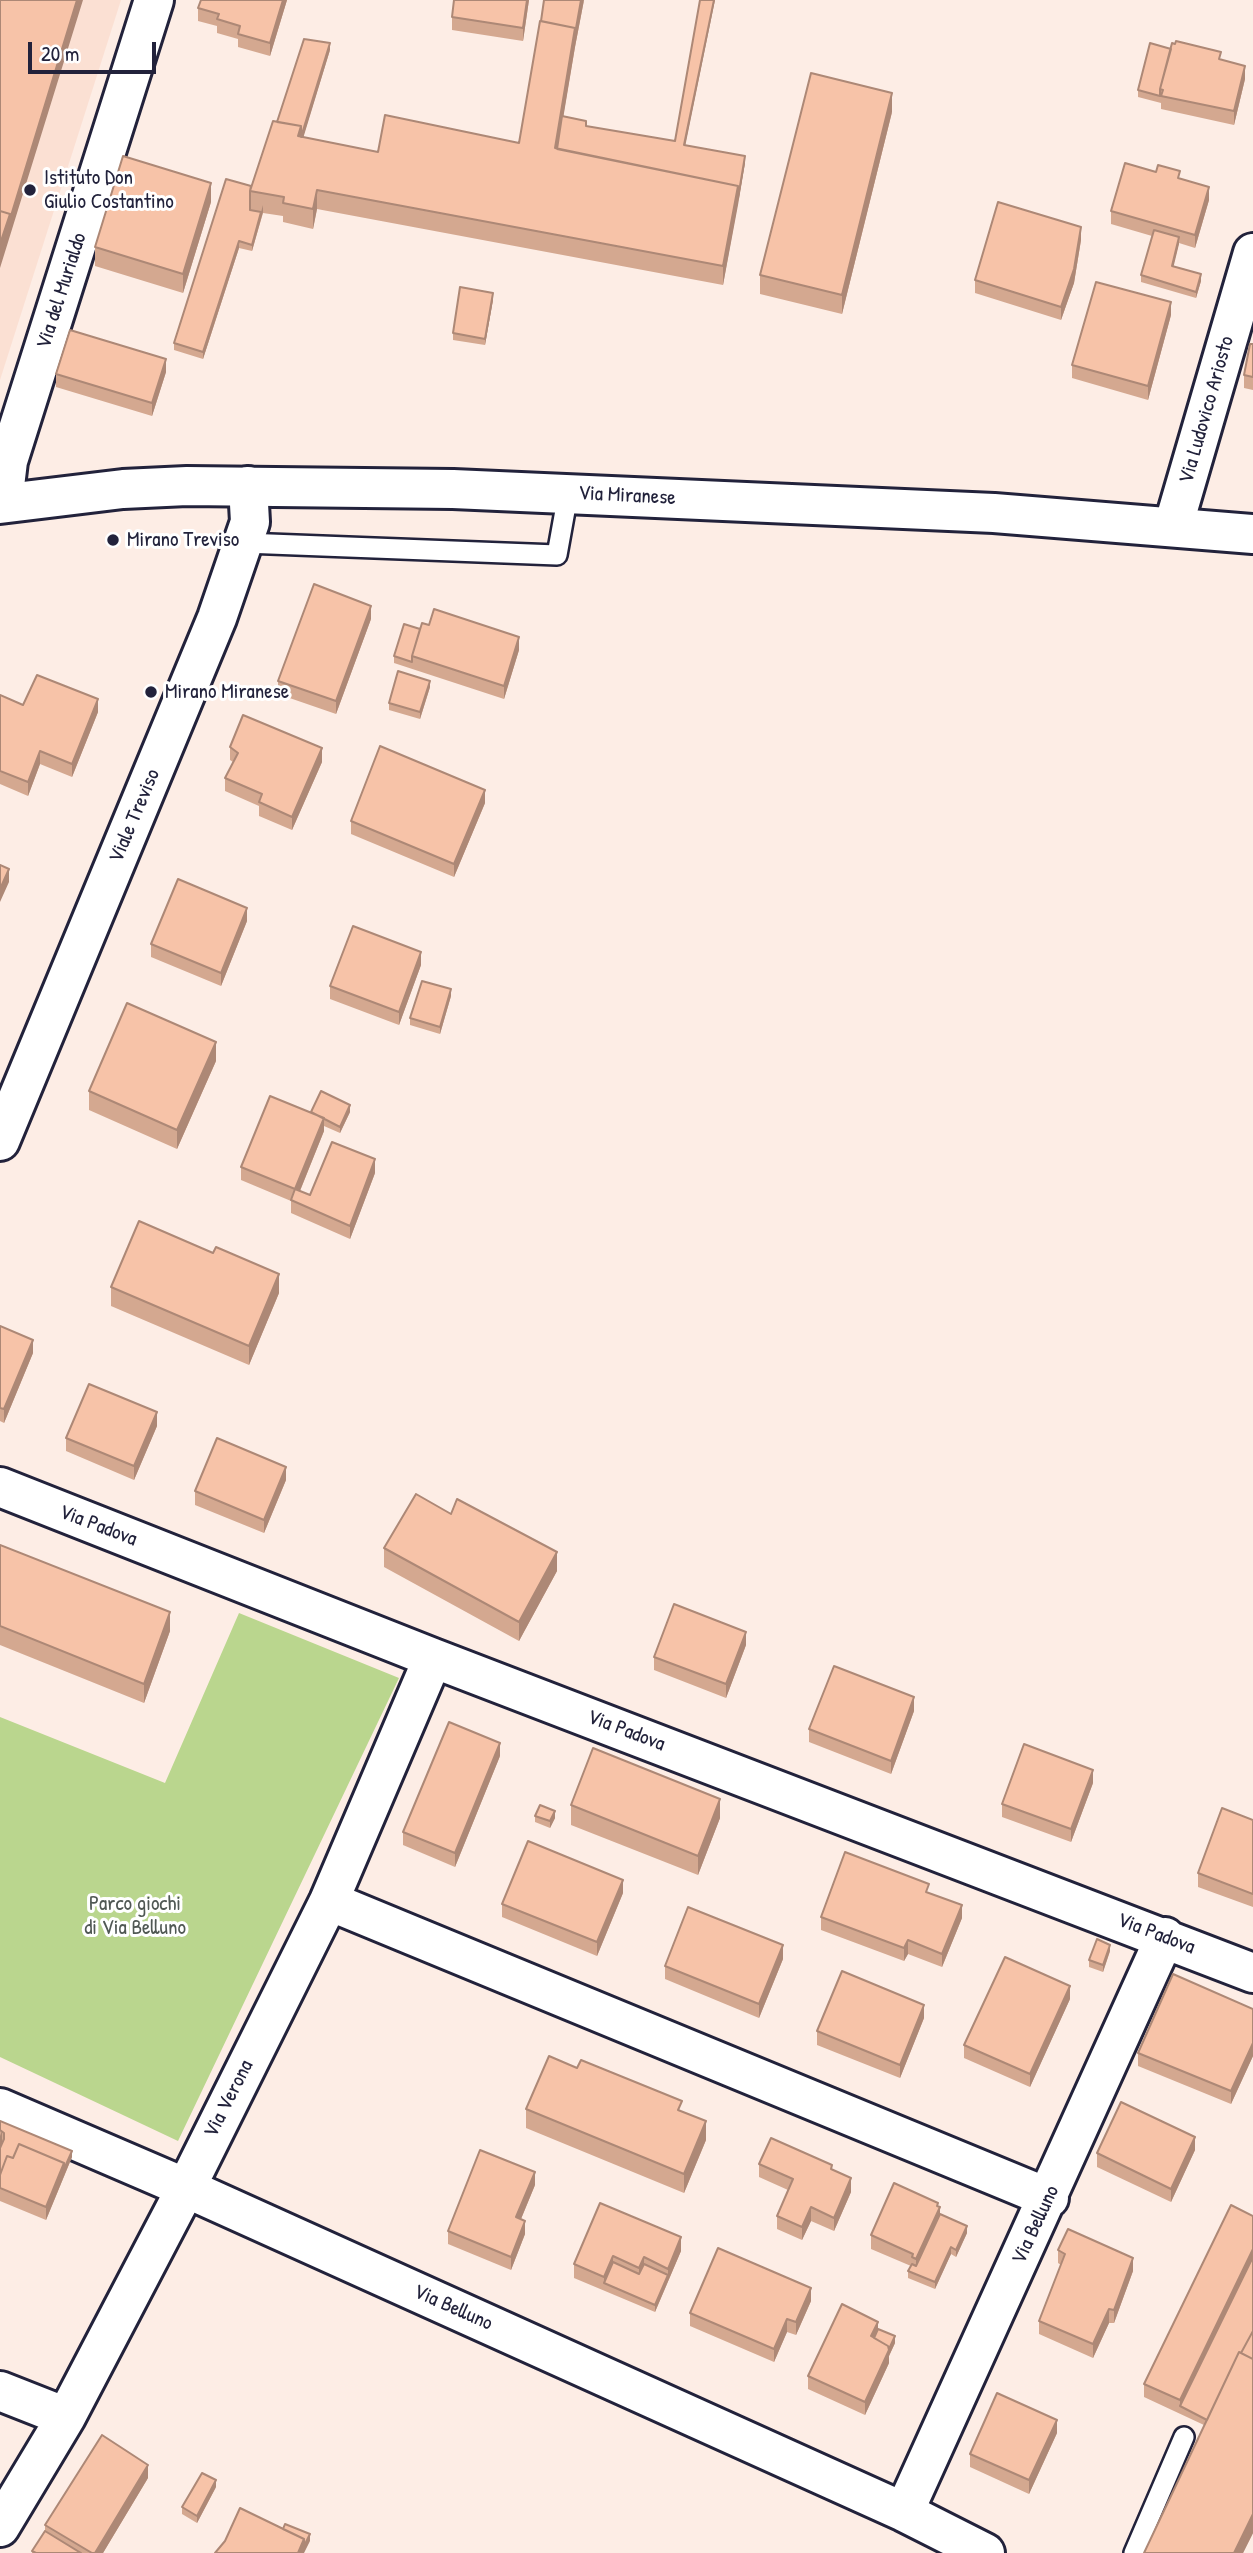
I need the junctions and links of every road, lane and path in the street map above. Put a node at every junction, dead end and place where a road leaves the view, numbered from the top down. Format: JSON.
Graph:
{"nodes":[{"id":1,"x":154,"y":0,"type":"edge"},
{"id":2,"x":1253,"y":253,"type":"edge"},
{"id":3,"x":248,"y":486,"type":"junction"},
{"id":4,"x":568,"y":494,"type":"junction"},
{"id":5,"x":1,"y":503,"type":"edge"},
{"id":6,"x":1173,"y":527,"type":"junction"},
{"id":7,"x":1253,"y":534,"type":"edge"},
{"id":8,"x":244,"y":544,"type":"junction"},
{"id":9,"x":0,"y":1141,"type":"edge"},
{"id":10,"x":0,"y":1487,"type":"edge"},
{"id":11,"x":433,"y":1658,"type":"junction"},
{"id":12,"x":328,"y":1901,"type":"junction"},
{"id":13,"x":1165,"y":1937,"type":"junction"},
{"id":14,"x":1253,"y":1973,"type":"edge"},
{"id":15,"x":0,"y":2108,"type":"edge"},
{"id":16,"x":186,"y":2188,"type":"junction"},
{"id":17,"x":1049,"y":2198,"type":"junction"},
{"id":18,"x":0,"y":2391,"type":"edge"},
{"id":19,"x":66,"y":2417,"type":"junction"},
{"id":20,"x":1184,"y":2437,"type":"dead end"},
{"id":21,"x":904,"y":2512,"type":"junction"},
{"id":22,"x":0,"y":2527,"type":"edge"},
{"id":23,"x":985,"y":2553,"type":"edge"},
{"id":24,"x":1134,"y":2553,"type":"edge"}],
"edges":[{"from":1,"to":5,"type":"street","name":"Via del Murialdo"},
{"from":2,"to":6,"type":"street","name":"Via Ludovico Ariosto"},
{"from":3,"to":4,"type":"street","name":"Via Miranese"},
{"from":3,"to":5,"type":"street","name":"Via Miranese"},
{"from":3,"to":8,"type":"street","name":"Viale Treviso"},
{"from":4,"to":6,"type":"street","name":"Via Miranese"},
{"from":4,"to":8,"type":"lane"},
{"from":6,"to":7,"type":"street","name":"Via Miranese"},
{"from":8,"to":9,"type":"street","name":"Viale Treviso"},
{"from":10,"to":11,"type":"street","name":"Via Padova"},
{"from":11,"to":12,"type":"street","name":"Via Verona"},
{"from":11,"to":13,"type":"street","name":"Via Padova"},
{"from":12,"to":16,"type":"street","name":"Via Verona"},
{"from":12,"to":17,"type":"street"},
{"from":13,"to":14,"type":"street","name":"Via Padova"},
{"from":13,"to":17,"type":"street","name":"Via Belluno"},
{"from":15,"to":16,"type":"street","name":"Via Belluno"},
{"from":16,"to":19,"type":"street","name":"Via Verona"},
{"from":16,"to":21,"type":"street","name":"Via Belluno"},
{"from":17,"to":21,"type":"street","name":"Via Belluno"},
{"from":18,"to":19,"type":"street"},
{"from":19,"to":22,"type":"street","name":"Via Verona"},
{"from":20,"to":24,"type":"lane"},
{"from":21,"to":23,"type":"street","name":"Via Belluno"}]}
